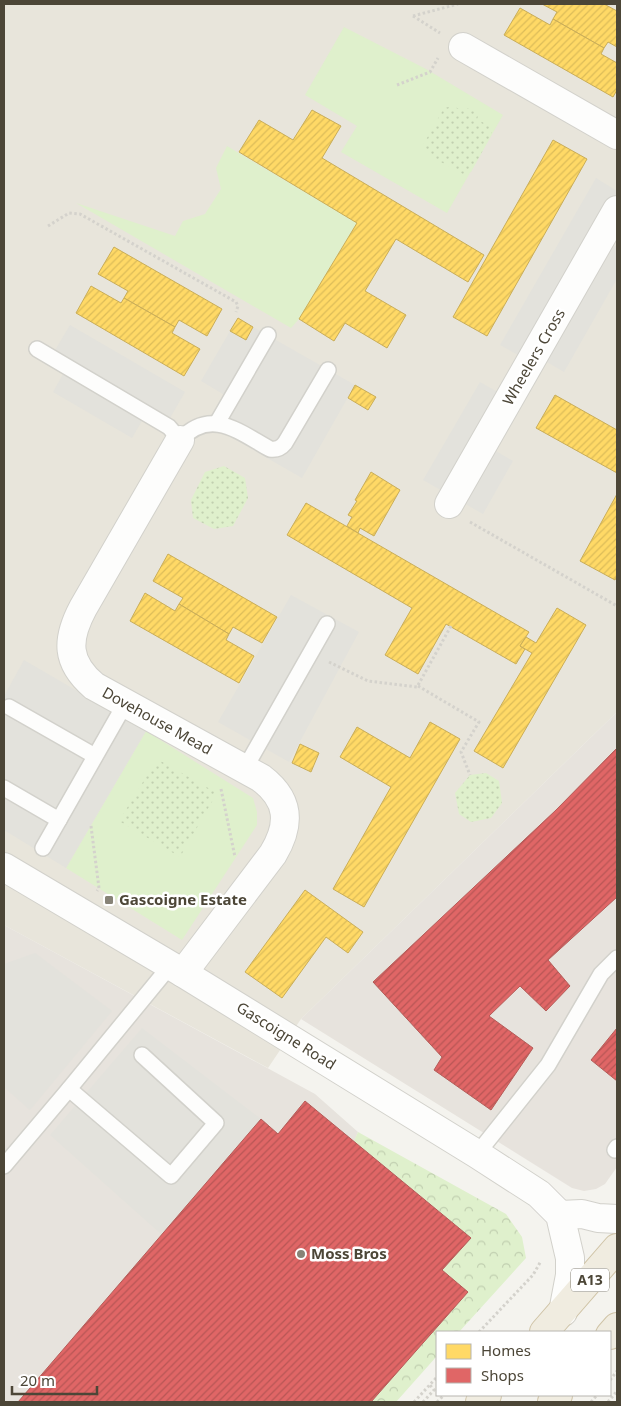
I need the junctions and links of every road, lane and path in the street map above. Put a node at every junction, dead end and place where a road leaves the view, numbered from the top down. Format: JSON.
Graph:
{"nodes":[{"id":1,"x":458,"y":4,"type":"edge"},
{"id":2,"x":413,"y":16,"type":"dead end"},
{"id":3,"x":451,"y":51,"type":"joint"},
{"id":4,"x":397,"y":85,"type":"dead end"},
{"id":5,"x":617,"y":136,"type":"edge"},
{"id":6,"x":617,"y":210,"type":"edge"},
{"id":7,"x":48,"y":226,"type":"dead end"},
{"id":8,"x":236,"y":312,"type":"dead end"},
{"id":9,"x":268,"y":335,"type":"dead end"},
{"id":10,"x":38,"y":349,"type":"dead end"},
{"id":11,"x":328,"y":370,"type":"dead end"},
{"id":12,"x":217,"y":423,"type":"junction"},
{"id":13,"x":180,"y":440,"type":"junction"},
{"id":14,"x":449,"y":504,"type":"joint"},
{"id":15,"x":617,"y":606,"type":"edge"},
{"id":16,"x":327,"y":624,"type":"dead end"},
{"id":17,"x":451,"y":626,"type":"dead end"},
{"id":18,"x":310,"y":653,"type":"junction"},
{"id":19,"x":418,"y":686,"type":"dead end"},
{"id":20,"x":125,"y":704,"type":"junction"},
{"id":21,"x":9,"y":707,"type":"dead end"},
{"id":22,"x":214,"y":753,"type":"junction"},
{"id":23,"x":95,"y":756,"type":"junction"},
{"id":24,"x":244,"y":770,"type":"junction"},
{"id":25,"x":470,"y":775,"type":"dead end"},
{"id":26,"x":4,"y":788,"type":"edge"},
{"id":27,"x":59,"y":820,"type":"junction"},
{"id":28,"x":90,"y":826,"type":"dead end"},
{"id":29,"x":43,"y":848,"type":"dead end"},
{"id":30,"x":4,"y":867,"type":"edge"},
{"id":31,"x":243,"y":894,"type":"junction"},
{"id":32,"x":84,"y":915,"type":"junction"},
{"id":33,"x":617,"y":958,"type":"edge"},
{"id":34,"x":176,"y":969,"type":"junction"},
{"id":35,"x":142,"y":1055,"type":"dead end"},
{"id":36,"x":69,"y":1089,"type":"junction"},
{"id":37,"x":477,"y":1154,"type":"junction"},
{"id":38,"x":4,"y":1166,"type":"edge"},
{"id":39,"x":560,"y":1215,"type":"junction"},
{"id":40,"x":617,"y":1219,"type":"edge"},
{"id":41,"x":617,"y":1248,"type":"edge"},
{"id":42,"x":542,"y":1258,"type":"dead end"},
{"id":43,"x":562,"y":1312,"type":"junction"},
{"id":44,"x":480,"y":1331,"type":"edge"},
{"id":45,"x":545,"y":1331,"type":"edge"},
{"id":46,"x":436,"y":1378,"type":"edge"},
{"id":47,"x":430,"y":1385,"type":"junction"},
{"id":48,"x":617,"y":1392,"type":"edge"},
{"id":49,"x":414,"y":1402,"type":"edge"},
{"id":50,"x":423,"y":1402,"type":"edge"},
{"id":51,"x":608,"y":1402,"type":"edge"}],
"edges":[{"from":1,"to":2,"type":"path"},
{"from":3,"to":4,"type":"path"},
{"from":3,"to":5,"type":"street"},
{"from":6,"to":14,"type":"street","name":"Wheelers Cross"},
{"from":7,"to":8,"type":"path"},
{"from":9,"to":12,"type":"lane"},
{"from":10,"to":13,"type":"lane"},
{"from":11,"to":12,"type":"lane"},
{"from":12,"to":13,"type":"lane","name":"Dovehouse Mead"},
{"from":13,"to":20,"type":"street","name":"Dovehouse Mead"},
{"from":14,"to":15,"type":"path"},
{"from":16,"to":18,"type":"lane"},
{"from":17,"to":18,"type":"path"},
{"from":18,"to":24,"type":"lane"},
{"from":19,"to":25,"type":"path"},
{"from":20,"to":22,"type":"street","name":"Dovehouse Mead"},
{"from":20,"to":23,"type":"lane"},
{"from":21,"to":23,"type":"lane"},
{"from":22,"to":24,"type":"street","name":"Dovehouse Mead"},
{"from":22,"to":31,"type":"path"},
{"from":23,"to":27,"type":"lane"},
{"from":24,"to":31,"type":"street","name":"Dovehouse Mead"},
{"from":26,"to":27,"type":"lane"},
{"from":27,"to":29,"type":"lane"},
{"from":28,"to":32,"type":"path"},
{"from":30,"to":32,"type":"street","name":"Gascoigne Road"},
{"from":31,"to":34,"type":"street","name":"Dovehouse Mead"},
{"from":32,"to":34,"type":"street","name":"Gascoigne Road"},
{"from":33,"to":37,"type":"lane"},
{"from":34,"to":36,"type":"lane"},
{"from":34,"to":37,"type":"street","name":"Gascoigne Road"},
{"from":35,"to":36,"type":"lane"},
{"from":36,"to":38,"type":"lane"},
{"from":37,"to":39,"type":"street","name":"Gascoigne Road"},
{"from":39,"to":40,"type":"street"},
{"from":39,"to":43,"type":"street"},
{"from":41,"to":43,"type":"highway","number":"A13"},
{"from":42,"to":44,"type":"path"},
{"from":43,"to":45,"type":"highway","number":"A13"},
{"from":46,"to":47,"type":"path"},
{"from":47,"to":49,"type":"path"},
{"from":47,"to":50,"type":"path"},
{"from":48,"to":51,"type":"path"}]}
